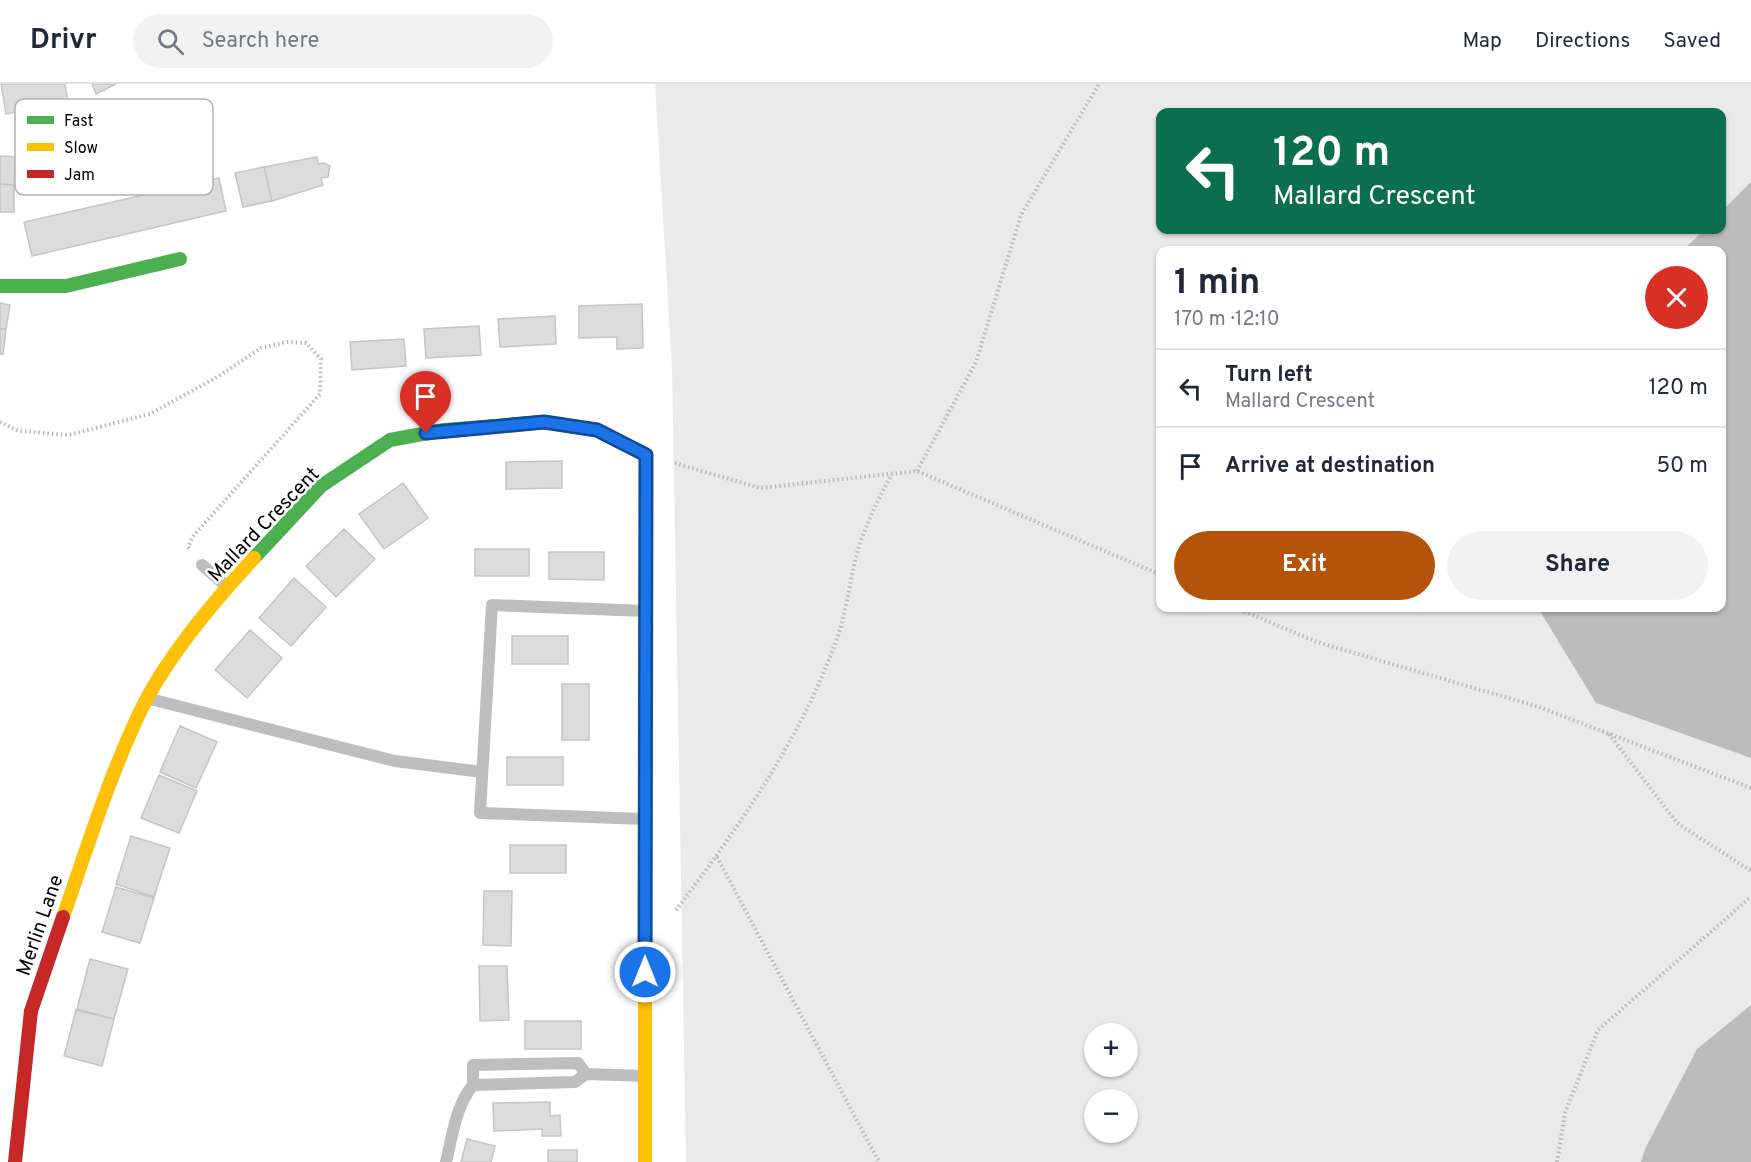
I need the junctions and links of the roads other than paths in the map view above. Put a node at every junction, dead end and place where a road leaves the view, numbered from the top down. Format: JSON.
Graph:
{"nodes":[{"id":1,"x":180,"y":259,"type":"dead end"},
{"id":2,"x":0,"y":286,"type":"edge"},
{"id":3,"x":202,"y":565,"type":"road end"},
{"id":4,"x":227,"y":587,"type":"junction"},
{"id":5,"x":646,"y":611,"type":"junction"},
{"id":6,"x":145,"y":704,"type":"junction"},
{"id":7,"x":482,"y":772,"type":"junction"},
{"id":8,"x":645,"y":819,"type":"junction"},
{"id":9,"x":586,"y":1074,"type":"junction"},
{"id":10,"x":645,"y":1076,"type":"junction"},
{"id":11,"x":473,"y":1085,"type":"junction"},
{"id":12,"x":15,"y":1162,"type":"edge"},
{"id":13,"x":446,"y":1162,"type":"edge"},
{"id":14,"x":645,"y":1162,"type":"edge"}],
"edges":[{"from":1,"to":2,"type":"street"},
{"from":3,"to":4,"type":"lane"},
{"from":4,"to":5,"type":"street","name":"Mallard Crescent"},
{"from":4,"to":6,"type":"street","name":"Mallard Crescent"},
{"from":5,"to":7,"type":"lane"},
{"from":5,"to":8,"type":"street"},
{"from":6,"to":7,"type":"lane"},
{"from":6,"to":12,"type":"street","name":"Merlin Lane"},
{"from":7,"to":8,"type":"lane"},
{"from":8,"to":10,"type":"street"},
{"from":9,"to":10,"type":"lane"},
{"from":9,"to":11,"type":"lane"},
{"from":9,"to":11,"type":"lane"},
{"from":10,"to":14,"type":"street"},
{"from":11,"to":13,"type":"lane"}]}
